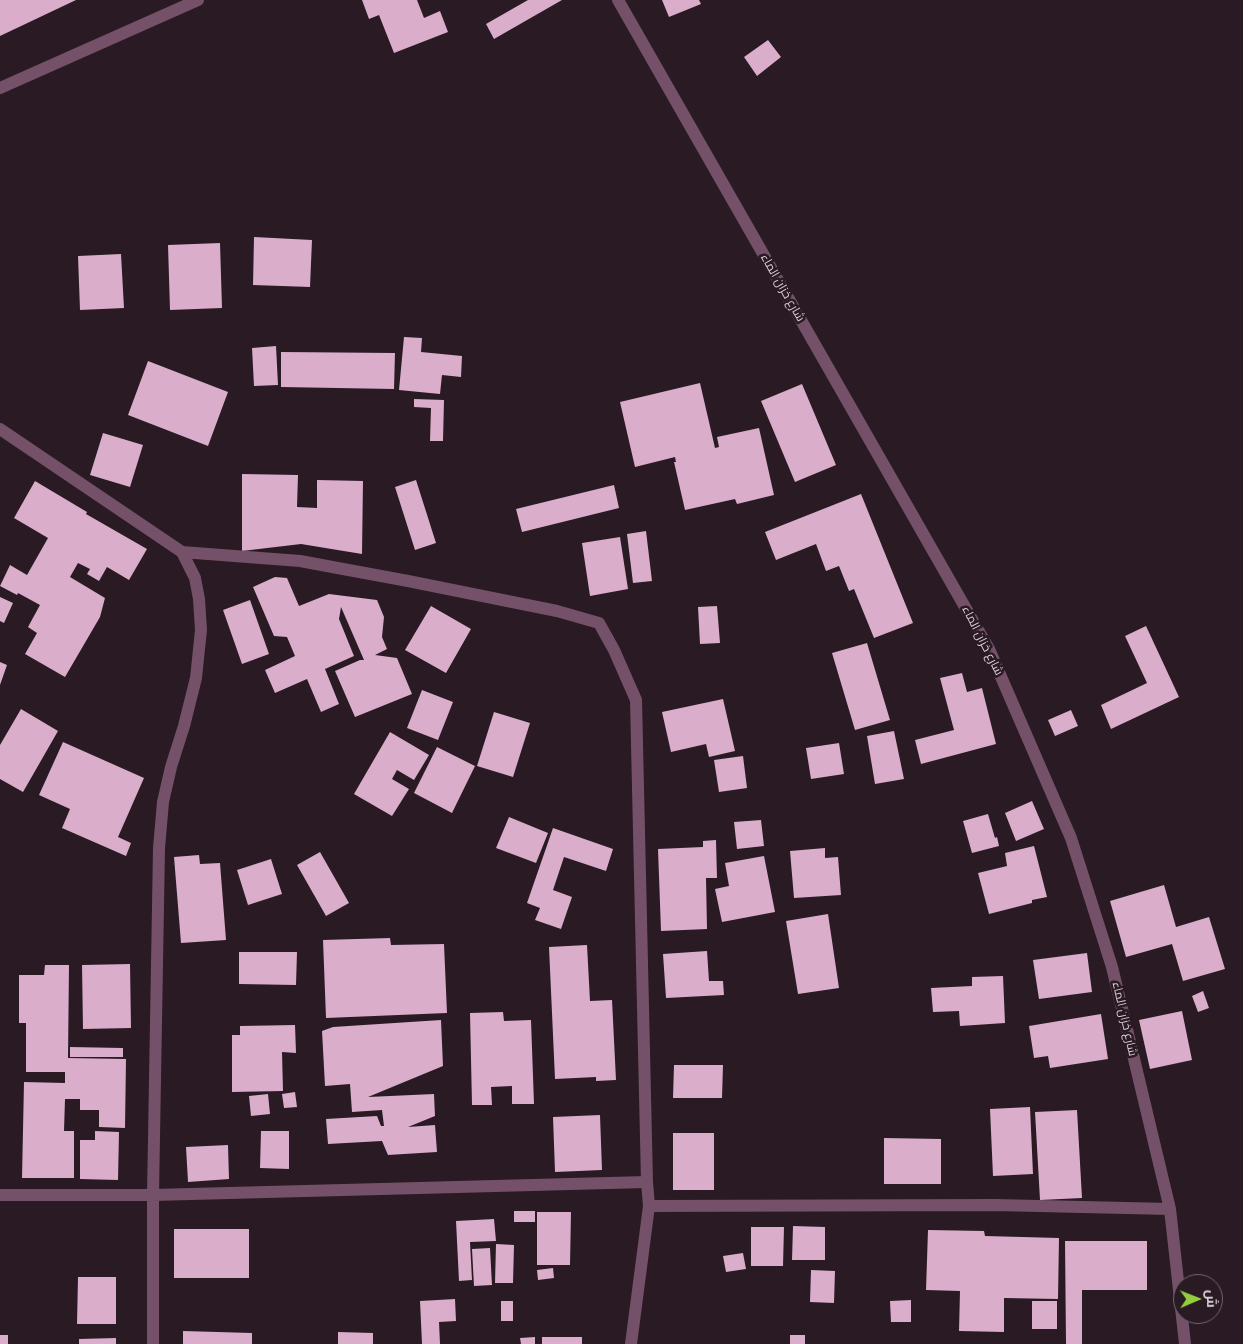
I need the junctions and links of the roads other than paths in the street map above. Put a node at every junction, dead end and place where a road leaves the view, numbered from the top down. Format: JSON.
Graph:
{"nodes":[{"id":1,"x":198,"y":0,"type":"edge"},
{"id":2,"x":618,"y":0,"type":"edge"},
{"id":3,"x":0,"y":88,"type":"edge"},
{"id":4,"x":0,"y":429,"type":"edge"},
{"id":5,"x":182,"y":552,"type":"junction"},
{"id":6,"x":646,"y":1182,"type":"junction"},
{"id":7,"x":0,"y":1195,"type":"edge"},
{"id":8,"x":153,"y":1195,"type":"junction"},
{"id":9,"x":649,"y":1206,"type":"junction"},
{"id":10,"x":1170,"y":1209,"type":"junction"},
{"id":11,"x":153,"y":1344,"type":"edge"},
{"id":12,"x":632,"y":1344,"type":"edge"},
{"id":13,"x":1185,"y":1344,"type":"edge"}],
"edges":[{"from":1,"to":3,"type":"street"},
{"from":2,"to":10,"type":"street","name":"شارع خزان الماء"},
{"from":4,"to":5,"type":"street"},
{"from":5,"to":6,"type":"street"},
{"from":5,"to":8,"type":"street"},
{"from":6,"to":8,"type":"street"},
{"from":6,"to":9,"type":"street"},
{"from":7,"to":8,"type":"street"},
{"from":8,"to":11,"type":"street"},
{"from":9,"to":10,"type":"street"},
{"from":9,"to":12,"type":"street"},
{"from":10,"to":13,"type":"street","name":"شارع خزان الماء"}]}
